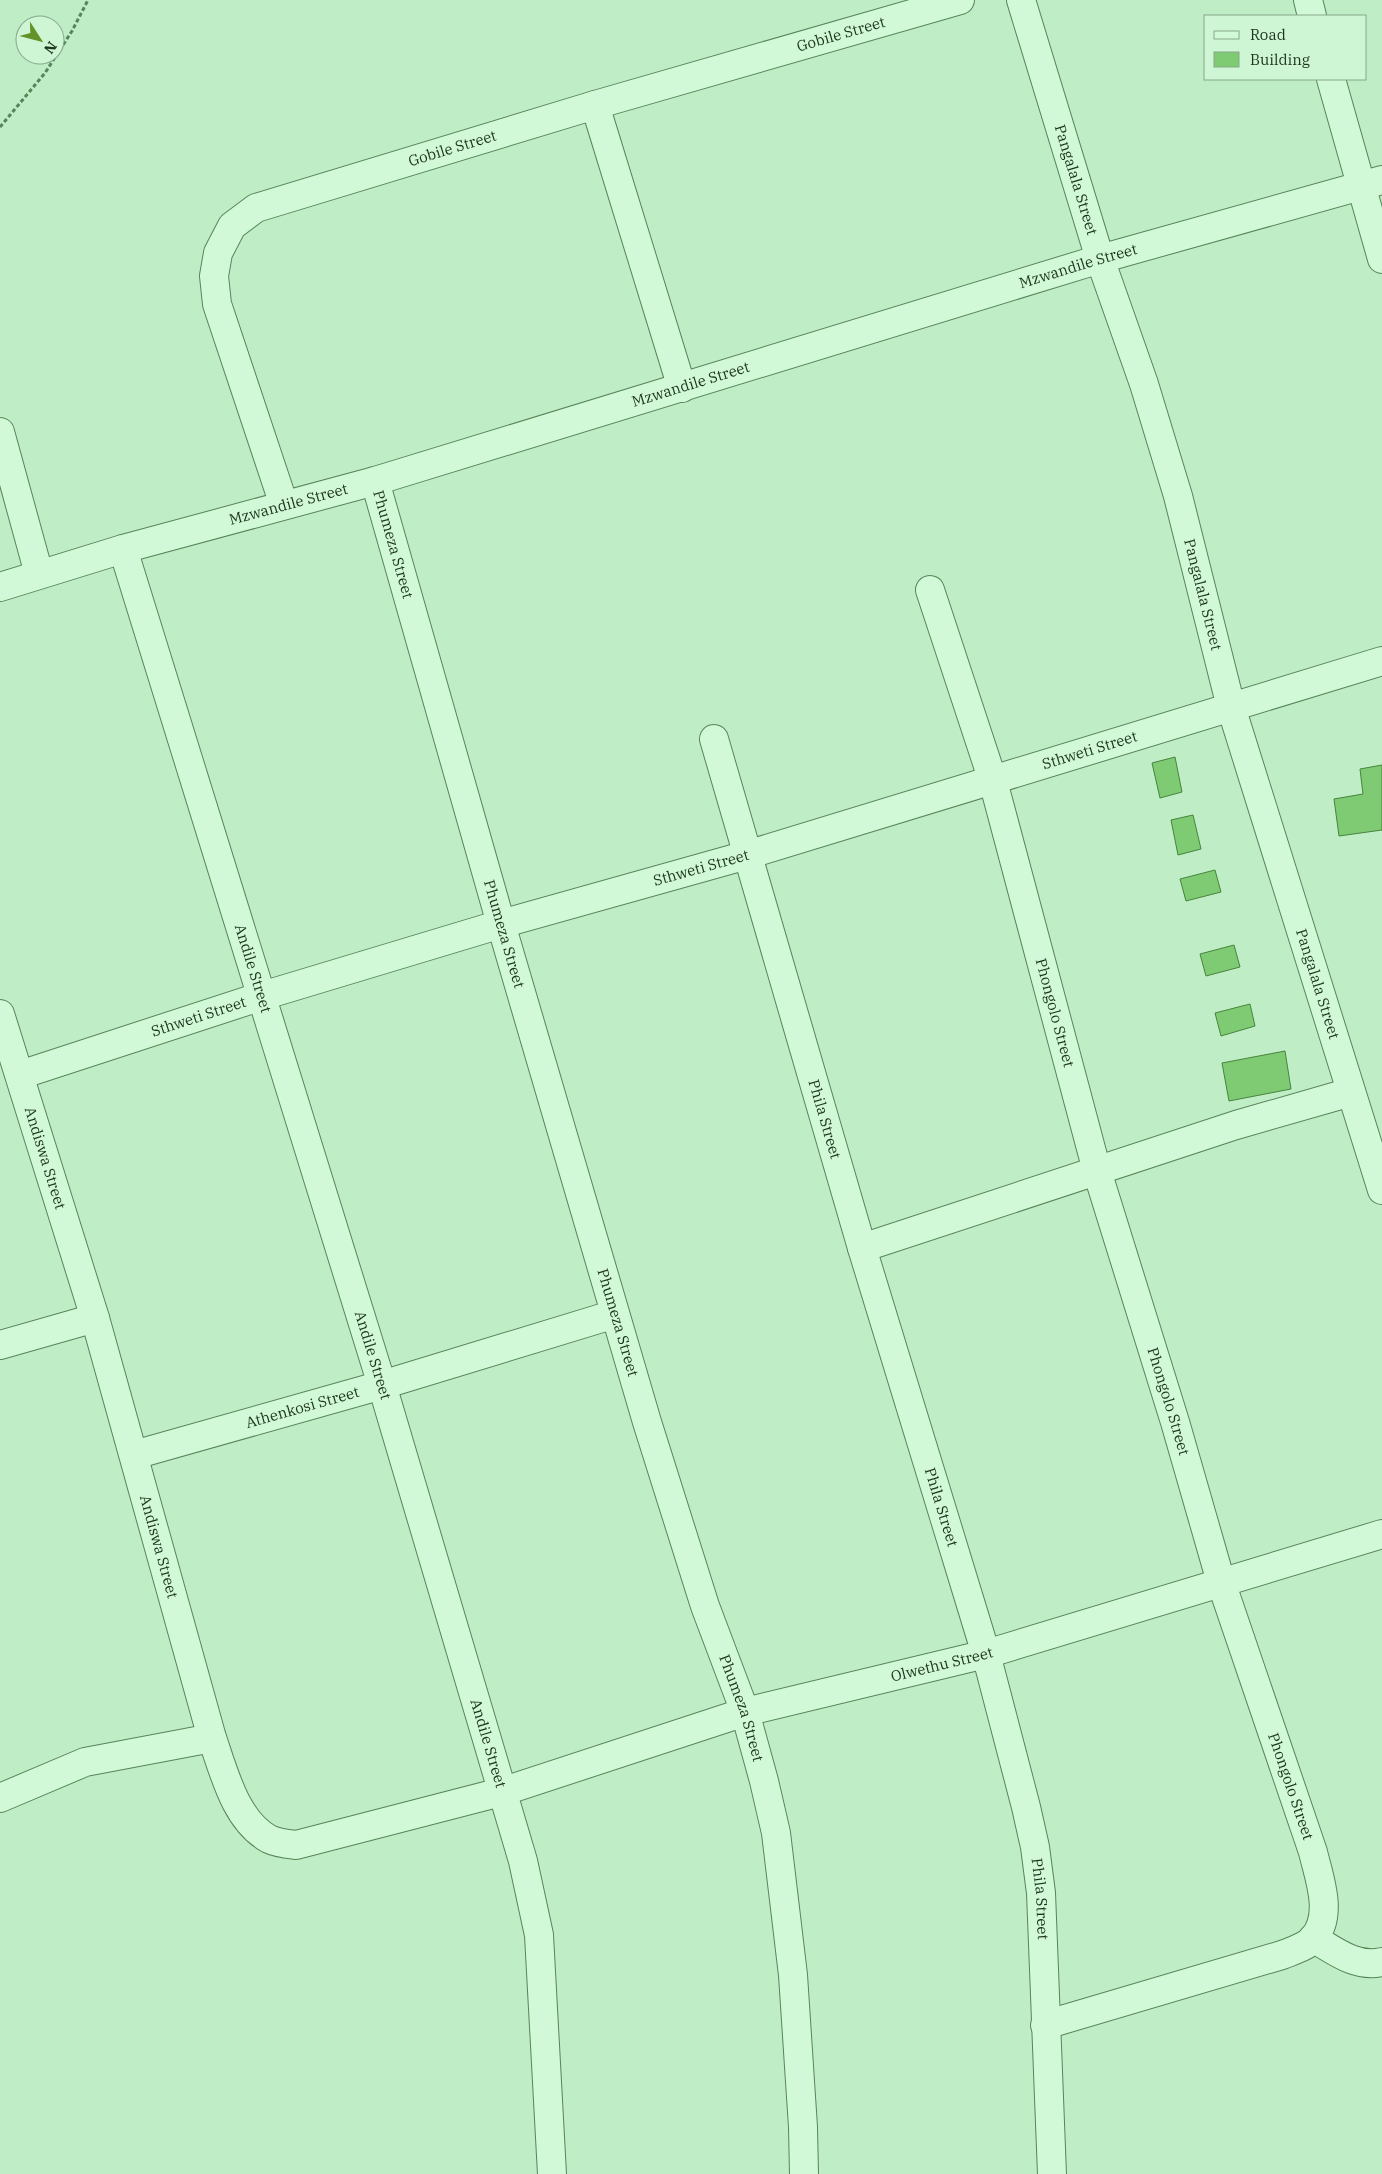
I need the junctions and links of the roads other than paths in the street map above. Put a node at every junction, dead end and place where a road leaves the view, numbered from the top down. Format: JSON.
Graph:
{"nodes":[{"id":1,"x":960,"y":0,"type":"edge"},
{"id":2,"x":1022,"y":0,"type":"edge"},
{"id":3,"x":1308,"y":0,"type":"edge"},
{"id":4,"x":1312,"y":15,"type":"edge"},
{"id":5,"x":1331,"y":80,"type":"edge"},
{"id":6,"x":595,"y":105,"type":"junction"},
{"id":7,"x":1372,"y":183,"type":"edge"},
{"id":8,"x":1100,"y":259,"type":"junction"},
{"id":9,"x":1382,"y":259,"type":"edge"},
{"id":10,"x":682,"y":388,"type":"junction"},
{"id":11,"x":0,"y":432,"type":"edge"},
{"id":12,"x":376,"y":481,"type":"junction"},
{"id":13,"x":284,"y":505,"type":"junction"},
{"id":14,"x":123,"y":549,"type":"junction"},
{"id":15,"x":39,"y":574,"type":"junction"},
{"id":16,"x":0,"y":587,"type":"edge"},
{"id":17,"x":930,"y":590,"type":"dead end"},
{"id":18,"x":1382,"y":661,"type":"edge"},
{"id":19,"x":1231,"y":707,"type":"junction"},
{"id":20,"x":714,"y":739,"type":"dead end"},
{"id":21,"x":993,"y":781,"type":"junction"},
{"id":22,"x":747,"y":854,"type":"junction"},
{"id":23,"x":501,"y":924,"type":"junction"},
{"id":24,"x":262,"y":996,"type":"junction"},
{"id":25,"x":0,"y":1014,"type":"edge"},
{"id":26,"x":20,"y":1075,"type":"junction"},
{"id":27,"x":1352,"y":1092,"type":"junction"},
{"id":28,"x":1097,"y":1171,"type":"junction"},
{"id":29,"x":1382,"y":1190,"type":"edge"},
{"id":30,"x":862,"y":1248,"type":"junction"},
{"id":31,"x":615,"y":1314,"type":"junction"},
{"id":32,"x":95,"y":1318,"type":"junction"},
{"id":33,"x":0,"y":1345,"type":"edge"},
{"id":34,"x":382,"y":1385,"type":"junction"},
{"id":35,"x":134,"y":1454,"type":"junction"},
{"id":36,"x":1382,"y":1534,"type":"edge"},
{"id":37,"x":1221,"y":1582,"type":"junction"},
{"id":38,"x":986,"y":1654,"type":"junction"},
{"id":39,"x":745,"y":1712,"type":"junction"},
{"id":40,"x":212,"y":1738,"type":"junction"},
{"id":41,"x":501,"y":1792,"type":"junction"},
{"id":42,"x":0,"y":1798,"type":"edge"},
{"id":43,"x":1313,"y":1938,"type":"junction"},
{"id":44,"x":1382,"y":1962,"type":"edge"},
{"id":45,"x":1045,"y":2025,"type":"junction"},
{"id":46,"x":552,"y":2174,"type":"edge"},
{"id":47,"x":804,"y":2174,"type":"edge"},
{"id":48,"x":1052,"y":2174,"type":"edge"}],
"edges":[{"from":1,"to":6,"type":"street","name":"Gobile Street"},
{"from":2,"to":8,"type":"street","name":"Pangalala Street"},
{"from":3,"to":4,"type":"street"},
{"from":5,"to":7,"type":"street"},
{"from":6,"to":10,"type":"street"},
{"from":6,"to":13,"type":"street","name":"Gobile Street"},
{"from":7,"to":8,"type":"street","name":"Mzwandile Street"},
{"from":7,"to":9,"type":"street"},
{"from":8,"to":10,"type":"street","name":"Mzwandile Street"},
{"from":8,"to":19,"type":"street","name":"Pangalala Street"},
{"from":10,"to":12,"type":"street","name":"Mzwandile Street"},
{"from":11,"to":15,"type":"street"},
{"from":12,"to":13,"type":"street","name":"Mzwandile Street"},
{"from":12,"to":23,"type":"street","name":"Phumeza Street"},
{"from":13,"to":14,"type":"street","name":"Mzwandile Street"},
{"from":14,"to":15,"type":"street","name":"Mzwandile Street"},
{"from":14,"to":24,"type":"street","name":"Andile Street"},
{"from":15,"to":16,"type":"street","name":"Mzwandile Street"},
{"from":17,"to":21,"type":"street","name":"Phongolo Street"},
{"from":18,"to":19,"type":"street","name":"Sthweti Street"},
{"from":19,"to":21,"type":"street","name":"Sthweti Street"},
{"from":19,"to":27,"type":"street","name":"Pangalala Street"},
{"from":20,"to":22,"type":"street","name":"Phila Street"},
{"from":21,"to":22,"type":"street","name":"Sthweti Street"},
{"from":21,"to":28,"type":"street","name":"Phongolo Street"},
{"from":22,"to":23,"type":"street","name":"Sthweti Street"},
{"from":22,"to":30,"type":"street","name":"Phila Street"},
{"from":23,"to":24,"type":"street","name":"Sthweti Street"},
{"from":23,"to":31,"type":"street","name":"Phumeza Street"},
{"from":24,"to":26,"type":"street","name":"Sthweti Street"},
{"from":24,"to":34,"type":"street","name":"Andile Street"},
{"from":25,"to":26,"type":"street","name":"Andiswa Street"},
{"from":26,"to":32,"type":"street","name":"Andiswa Street"},
{"from":27,"to":28,"type":"street"},
{"from":27,"to":29,"type":"street","name":"Pangalala Street"},
{"from":28,"to":30,"type":"street"},
{"from":28,"to":37,"type":"street","name":"Phongolo Street"},
{"from":30,"to":38,"type":"street","name":"Phila Street"},
{"from":31,"to":34,"type":"street","name":"Athenkosi Street"},
{"from":31,"to":39,"type":"street","name":"Phumeza Street"},
{"from":32,"to":33,"type":"street"},
{"from":32,"to":35,"type":"street","name":"Andiswa Street"},
{"from":34,"to":35,"type":"street","name":"Athenkosi Street"},
{"from":34,"to":41,"type":"street","name":"Andile Street"},
{"from":35,"to":40,"type":"street","name":"Andiswa Street"},
{"from":36,"to":37,"type":"street","name":"Olwethu Street"},
{"from":37,"to":38,"type":"street","name":"Olwethu Street"},
{"from":37,"to":43,"type":"street","name":"Phongolo Street"},
{"from":38,"to":39,"type":"street","name":"Olwethu Street"},
{"from":38,"to":45,"type":"street","name":"Phila Street"},
{"from":39,"to":41,"type":"street","name":"Olwethu Street"},
{"from":39,"to":47,"type":"street","name":"Phumeza Street"},
{"from":40,"to":41,"type":"street","name":"Andiswa Street"},
{"from":40,"to":42,"type":"street"},
{"from":41,"to":46,"type":"street","name":"Andile Street"},
{"from":43,"to":44,"type":"street"},
{"from":43,"to":45,"type":"street"},
{"from":45,"to":48,"type":"street","name":"Phila Street"}]}
